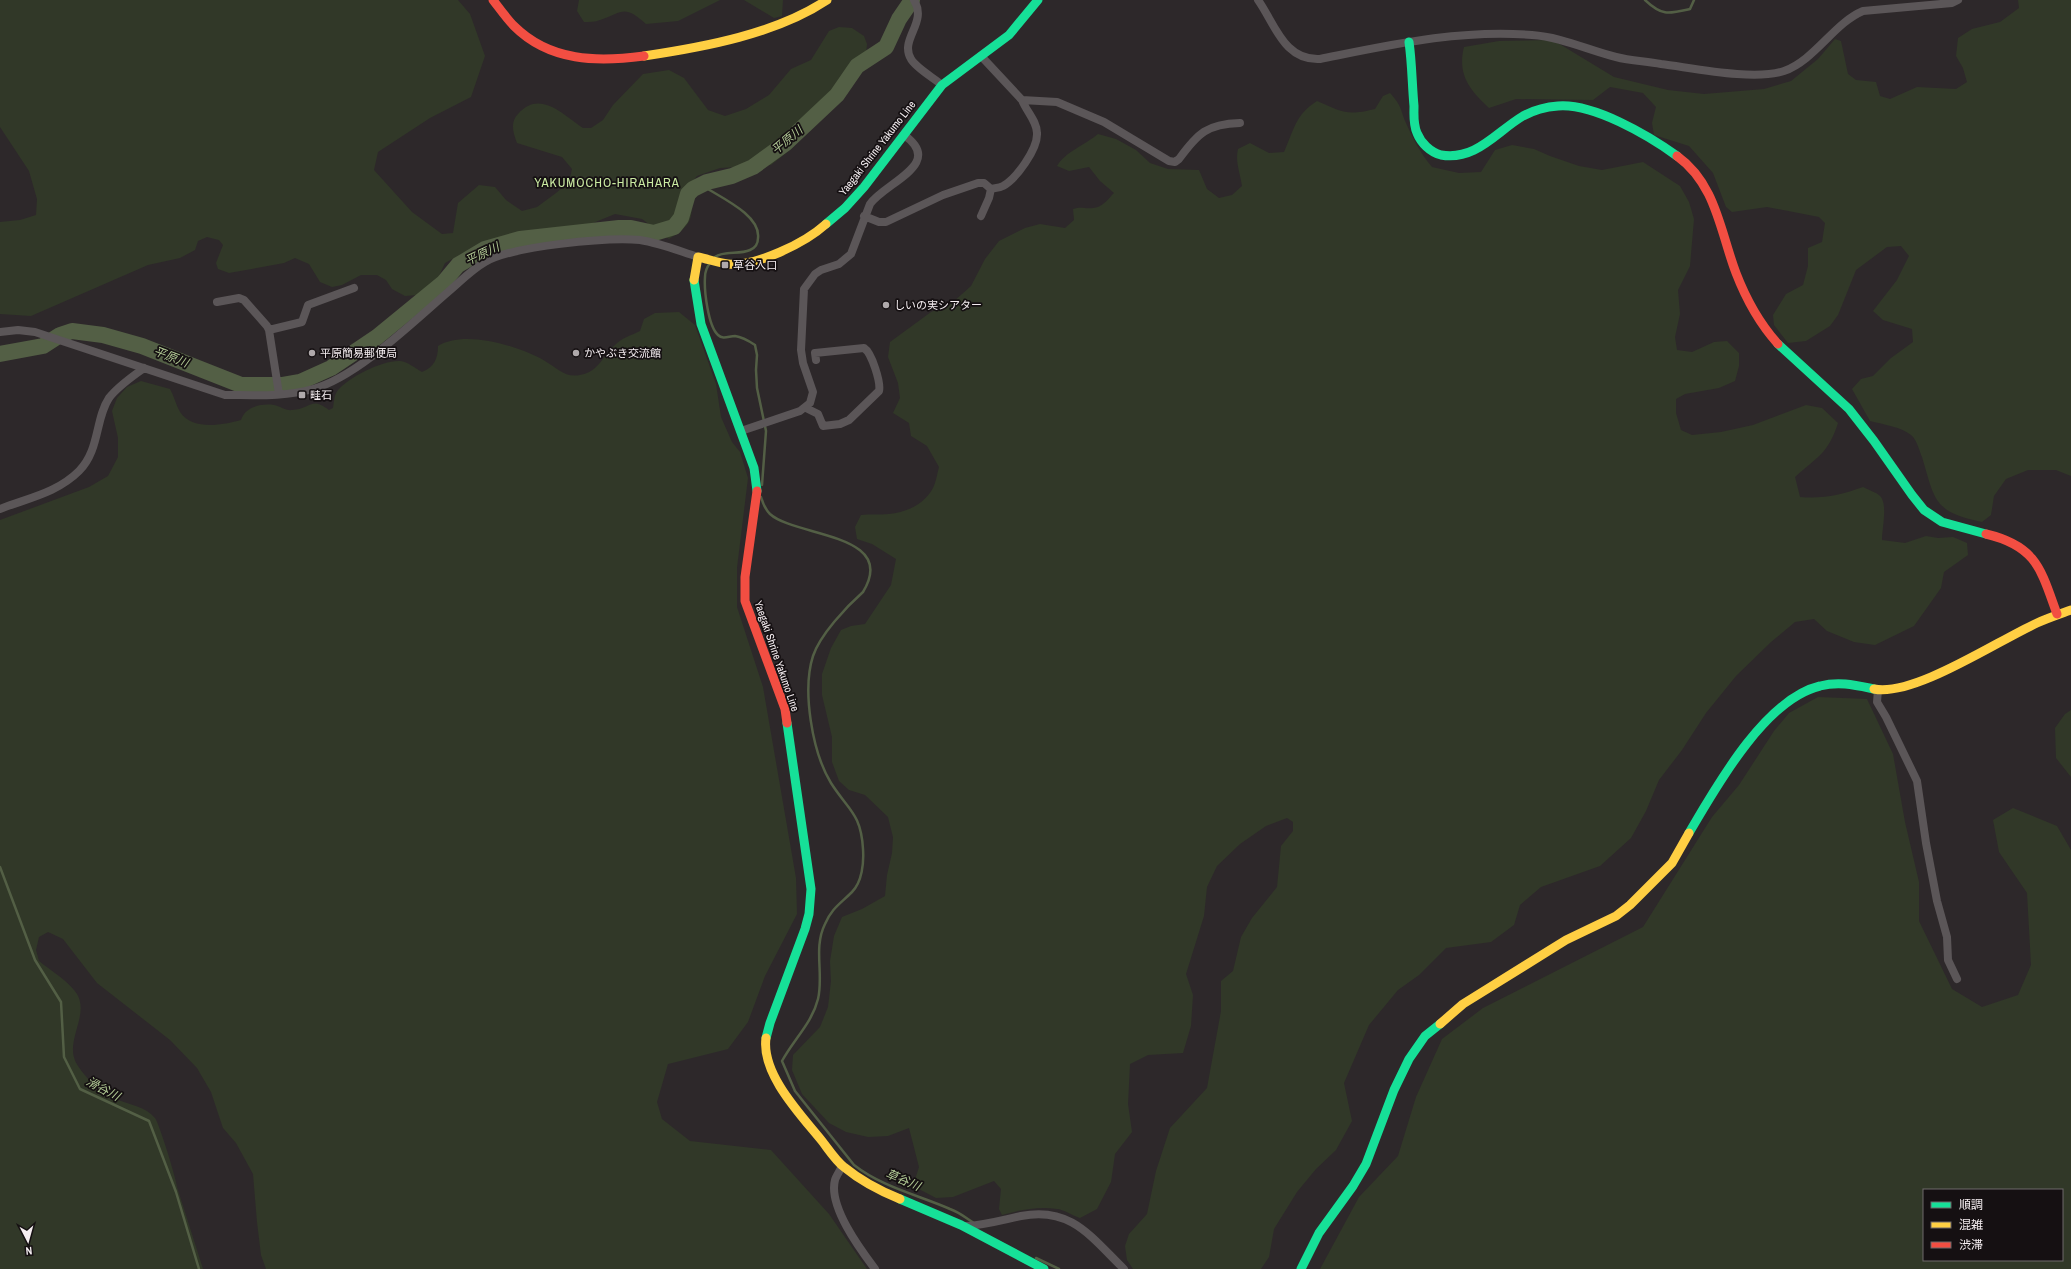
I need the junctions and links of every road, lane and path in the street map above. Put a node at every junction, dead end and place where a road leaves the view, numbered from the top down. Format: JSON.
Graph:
{"nodes":[{"id":1,"x":493,"y":0,"type":"edge"},
{"id":2,"x":827,"y":0,"type":"edge"},
{"id":3,"x":1038,"y":0,"type":"edge"},
{"id":4,"x":1258,"y":0,"type":"edge"},
{"id":5,"x":1958,"y":0,"type":"edge"},
{"id":6,"x":915,"y":1,"type":"edge"},
{"id":7,"x":1408,"y":42,"type":"junction"},
{"id":8,"x":981,"y":56,"type":"junction"},
{"id":9,"x":942,"y":85,"type":"junction"},
{"id":10,"x":1022,"y":100,"type":"junction"},
{"id":11,"x":1240,"y":123,"type":"dead end"},
{"id":12,"x":904,"y":135,"type":"junction"},
{"id":13,"x":990,"y":189,"type":"junction"},
{"id":14,"x":864,"y":216,"type":"junction"},
{"id":15,"x":981,"y":216,"type":"dead end"},
{"id":16,"x":698,"y":257,"type":"junction"},
{"id":17,"x":354,"y":288,"type":"dead end"},
{"id":18,"x":217,"y":302,"type":"dead end"},
{"id":19,"x":269,"y":330,"type":"junction"},
{"id":20,"x":0,"y":332,"type":"edge"},
{"id":21,"x":816,"y":360,"type":"dead end"},
{"id":22,"x":144,"y":368,"type":"junction"},
{"id":23,"x":278,"y":392,"type":"junction"},
{"id":24,"x":806,"y":408,"type":"junction"},
{"id":25,"x":741,"y":431,"type":"junction"},
{"id":26,"x":0,"y":510,"type":"edge"},
{"id":27,"x":2071,"y":610,"type":"edge"},
{"id":28,"x":2057,"y":614,"type":"junction"},
{"id":29,"x":1878,"y":690,"type":"junction"},
{"id":30,"x":1957,"y":979,"type":"dead end"},
{"id":31,"x":842,"y":1166,"type":"junction"},
{"id":32,"x":972,"y":1226,"type":"junction"},
{"id":33,"x":875,"y":1269,"type":"edge"},
{"id":34,"x":1044,"y":1269,"type":"edge"},
{"id":35,"x":1124,"y":1269,"type":"edge"},
{"id":36,"x":1301,"y":1269,"type":"edge"}],
"edges":[{"from":1,"to":2,"type":"street"},
{"from":3,"to":8,"type":"street","name":"Yaegaki Shrine Yakumo Line"},
{"from":4,"to":7,"type":"street"},
{"from":5,"to":7,"type":"street"},
{"from":6,"to":9,"type":"street"},
{"from":7,"to":28,"type":"street"},
{"from":8,"to":9,"type":"street","name":"Yaegaki Shrine Yakumo Line"},
{"from":8,"to":10,"type":"street"},
{"from":9,"to":12,"type":"street","name":"Yaegaki Shrine Yakumo Line"},
{"from":10,"to":11,"type":"street"},
{"from":10,"to":13,"type":"street"},
{"from":12,"to":14,"type":"street"},
{"from":12,"to":16,"type":"street","name":"Yaegaki Shrine Yakumo Line"},
{"from":13,"to":14,"type":"street"},
{"from":13,"to":15,"type":"street"},
{"from":14,"to":24,"type":"street"},
{"from":16,"to":23,"type":"street"},
{"from":16,"to":25,"type":"street","name":"Yaegaki Shrine Yakumo Line"},
{"from":17,"to":19,"type":"street"},
{"from":18,"to":19,"type":"street"},
{"from":19,"to":23,"type":"street"},
{"from":20,"to":22,"type":"street"},
{"from":21,"to":24,"type":"street"},
{"from":22,"to":23,"type":"street"},
{"from":22,"to":26,"type":"street"},
{"from":24,"to":25,"type":"street"},
{"from":25,"to":31,"type":"street","name":"Yaegaki Shrine Yakumo Line"},
{"from":27,"to":28,"type":"street"},
{"from":28,"to":29,"type":"street"},
{"from":29,"to":30,"type":"street"},
{"from":29,"to":36,"type":"street"},
{"from":31,"to":32,"type":"street","name":"Yaegaki Shrine Yakumo Line"},
{"from":31,"to":33,"type":"street"},
{"from":32,"to":34,"type":"street","name":"Yaegaki Shrine Yakumo Line"},
{"from":32,"to":35,"type":"street"}]}
